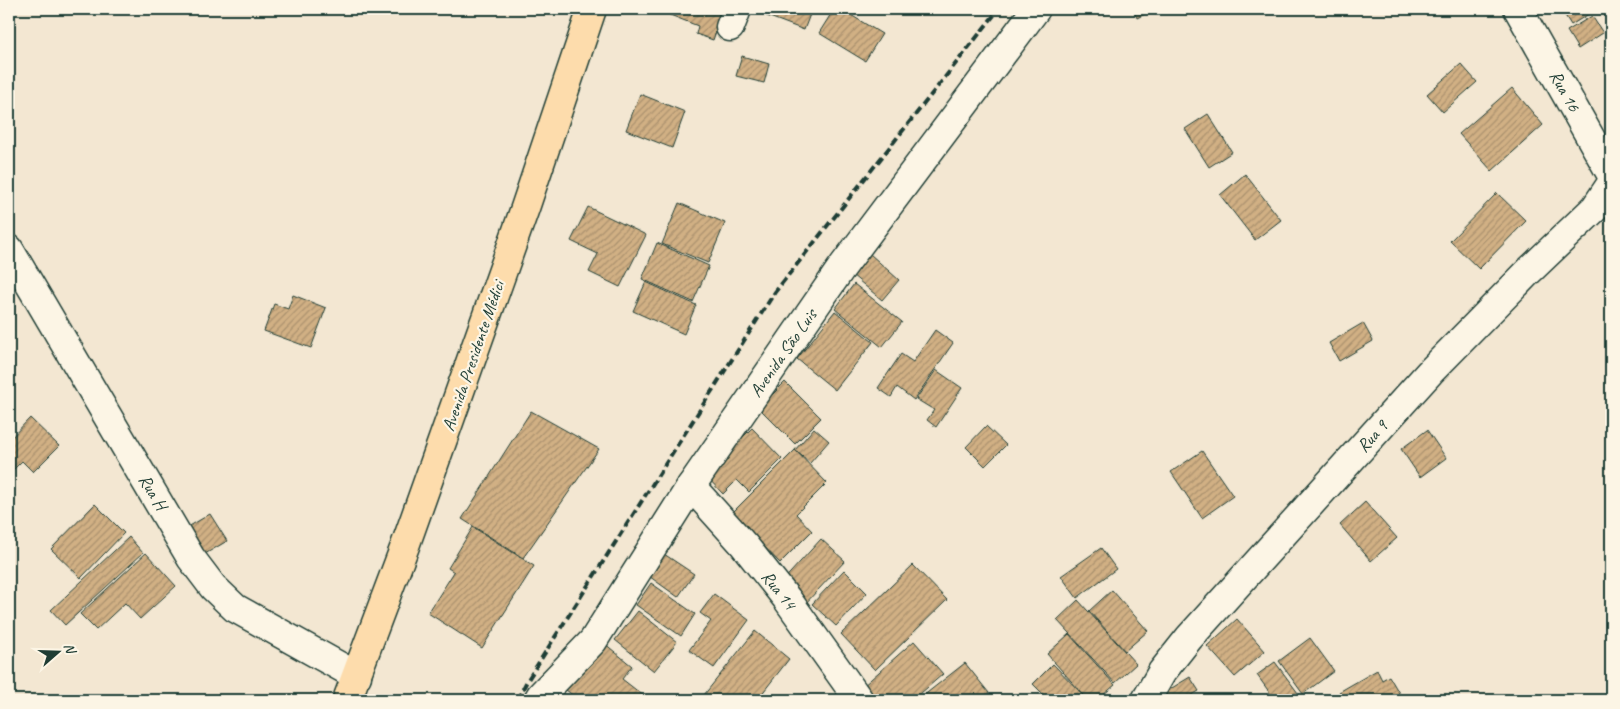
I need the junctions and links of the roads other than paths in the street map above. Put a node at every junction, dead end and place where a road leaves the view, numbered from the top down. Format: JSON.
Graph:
{"nodes":[{"id":1,"x":592,"y":9,"type":"edge"},
{"id":2,"x":1036,"y":9,"type":"edge"},
{"id":3,"x":1518,"y":9,"type":"edge"},
{"id":4,"x":1611,"y":174,"type":"edge"},
{"id":5,"x":1611,"y":184,"type":"edge"},
{"id":6,"x":9,"y":249,"type":"edge"},
{"id":7,"x":691,"y":486,"type":"junction"},
{"id":8,"x":358,"y":676,"type":"junction"},
{"id":9,"x":347,"y":700,"type":"edge"},
{"id":10,"x":538,"y":700,"type":"edge"},
{"id":11,"x":859,"y":700,"type":"edge"},
{"id":12,"x":1146,"y":700,"type":"edge"}],
"edges":[{"from":1,"to":8,"type":"main road","name":"Avenida Presidente Médici"},
{"from":2,"to":7,"type":"street","name":"Avenida São Luis"},
{"from":3,"to":4,"type":"street","name":"Rua 16"},
{"from":5,"to":12,"type":"street","name":"Rua 9"},
{"from":6,"to":8,"type":"street","name":"Rua H"},
{"from":7,"to":10,"type":"street","name":"Avenida São Luis"},
{"from":7,"to":11,"type":"street","name":"Rua 14"},
{"from":8,"to":9,"type":"main road","name":"Avenida Presidente Médici"}]}
